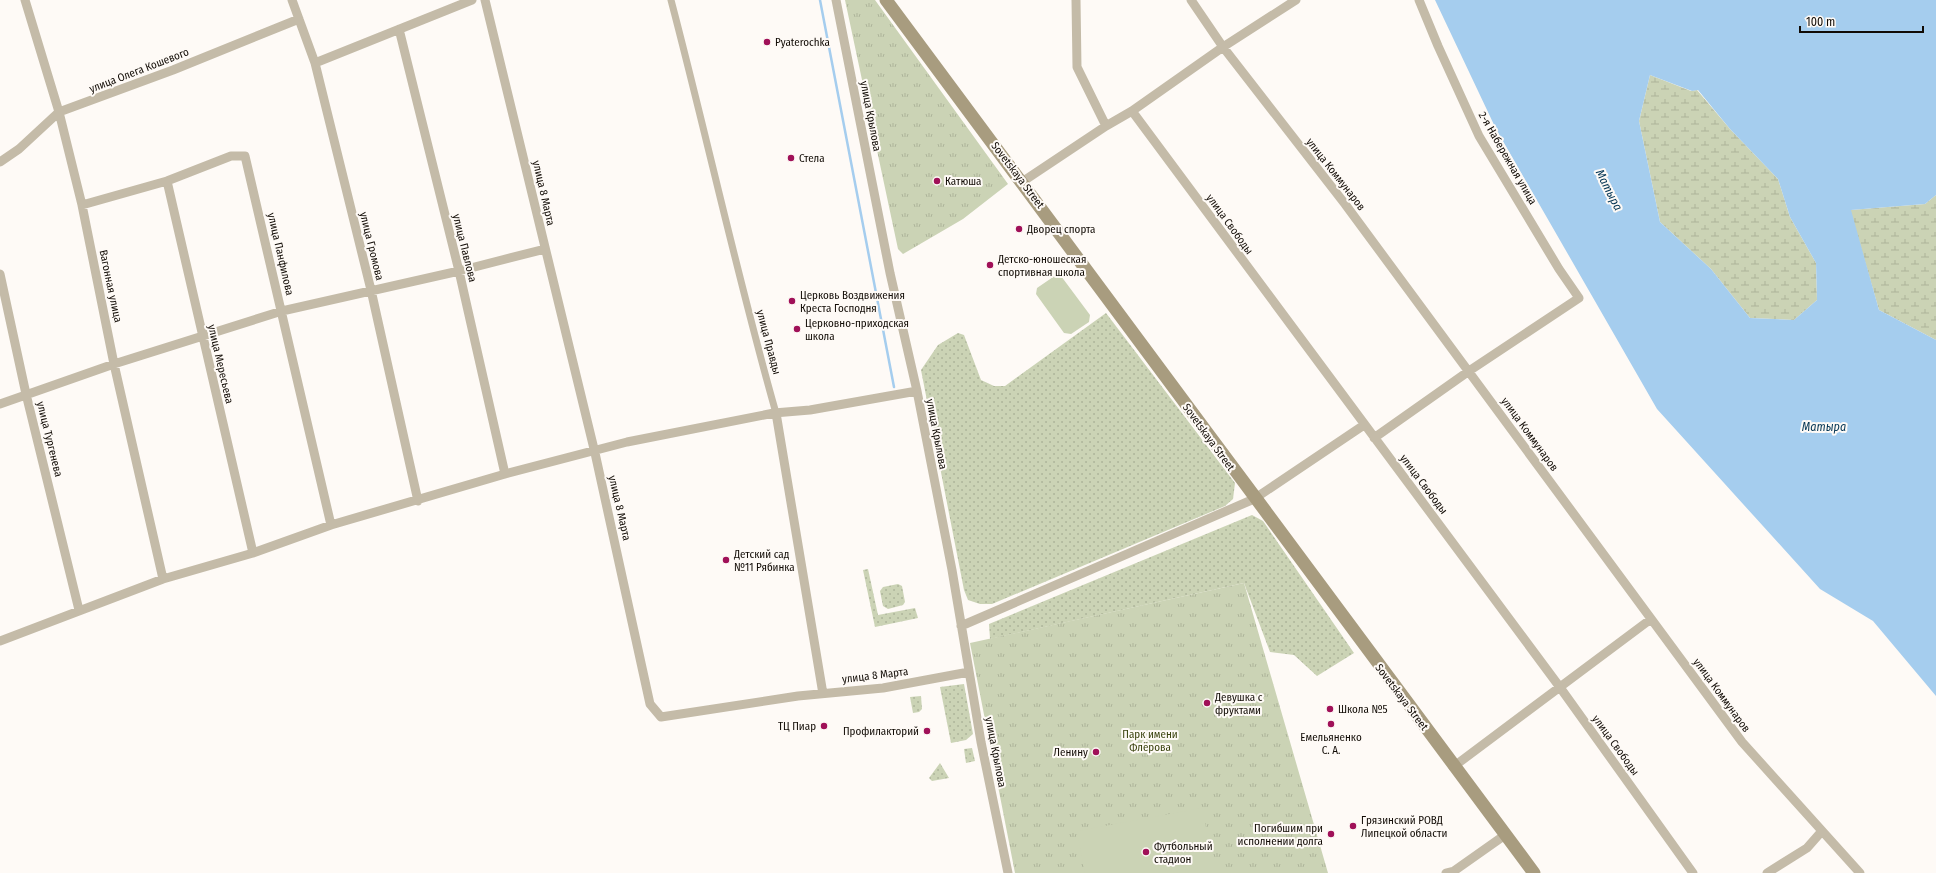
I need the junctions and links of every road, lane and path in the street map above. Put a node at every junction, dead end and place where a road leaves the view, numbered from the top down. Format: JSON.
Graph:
{"nodes":[{"id":1,"x":25,"y":0,"type":"edge"},
{"id":2,"x":292,"y":0,"type":"edge"},
{"id":3,"x":472,"y":0,"type":"edge"},
{"id":4,"x":485,"y":0,"type":"edge"},
{"id":5,"x":671,"y":0,"type":"edge"},
{"id":6,"x":836,"y":0,"type":"edge"},
{"id":7,"x":886,"y":0,"type":"edge"},
{"id":8,"x":1076,"y":0,"type":"edge"},
{"id":9,"x":1191,"y":0,"type":"edge"},
{"id":10,"x":1296,"y":0,"type":"edge"},
{"id":11,"x":1420,"y":0,"type":"edge"},
{"id":12,"x":299,"y":19,"type":"junction"},
{"id":13,"x":398,"y":29,"type":"junction"},
{"id":14,"x":1223,"y":47,"type":"junction"},
{"id":15,"x":315,"y":63,"type":"junction"},
{"id":16,"x":59,"y":112,"type":"junction"},
{"id":17,"x":1132,"y":112,"type":"junction"},
{"id":18,"x":1106,"y":126,"type":"junction"},
{"id":19,"x":0,"y":162,"type":"edge"},
{"id":20,"x":167,"y":181,"type":"junction"},
{"id":21,"x":1022,"y":182,"type":"junction"},
{"id":22,"x":82,"y":205,"type":"junction"},
{"id":23,"x":545,"y":249,"type":"junction"},
{"id":24,"x":459,"y":271,"type":"junction"},
{"id":25,"x":0,"y":274,"type":"edge"},
{"id":26,"x":371,"y":290,"type":"junction"},
{"id":27,"x":282,"y":311,"type":"junction"},
{"id":28,"x":202,"y":336,"type":"junction"},
{"id":29,"x":114,"y":364,"type":"junction"},
{"id":30,"x":1469,"y":371,"type":"junction"},
{"id":31,"x":917,"y":391,"type":"junction"},
{"id":32,"x":26,"y":394,"type":"junction"},
{"id":33,"x":0,"y":404,"type":"edge"},
{"id":34,"x":776,"y":413,"type":"junction"},
{"id":35,"x":1364,"y":425,"type":"junction"},
{"id":36,"x":1374,"y":438,"type":"junction"},
{"id":37,"x":594,"y":450,"type":"junction"},
{"id":38,"x":505,"y":474,"type":"junction"},
{"id":39,"x":1254,"y":499,"type":"junction"},
{"id":40,"x":418,"y":501,"type":"junction"},
{"id":41,"x":331,"y":525,"type":"junction"},
{"id":42,"x":253,"y":553,"type":"junction"},
{"id":43,"x":163,"y":579,"type":"junction"},
{"id":44,"x":79,"y":610,"type":"junction"},
{"id":45,"x":1651,"y":618,"type":"junction"},
{"id":46,"x":961,"y":626,"type":"junction"},
{"id":47,"x":0,"y":641,"type":"edge"},
{"id":48,"x":969,"y":672,"type":"junction"},
{"id":49,"x":1558,"y":686,"type":"junction"},
{"id":50,"x":823,"y":694,"type":"junction"},
{"id":51,"x":1453,"y":767,"type":"junction"},
{"id":52,"x":1822,"y":831,"type":"junction"},
{"id":53,"x":1505,"y":835,"type":"junction"},
{"id":54,"x":1008,"y":873,"type":"edge"},
{"id":55,"x":1446,"y":873,"type":"edge"},
{"id":56,"x":1534,"y":873,"type":"edge"},
{"id":57,"x":1693,"y":873,"type":"edge"},
{"id":58,"x":1767,"y":873,"type":"edge"},
{"id":59,"x":1860,"y":873,"type":"edge"}],
"edges":[{"from":1,"to":16,"type":"street","name":"Вагонная улица"},
{"from":2,"to":12,"type":"street","name":"улица Громова"},
{"from":3,"to":13,"type":"street"},
{"from":4,"to":23,"type":"street","name":"улица 8 Марта"},
{"from":5,"to":34,"type":"street","name":"улица Правды"},
{"from":6,"to":31,"type":"street","name":"улица Крылова"},
{"from":7,"to":21,"type":"main road","name":"Sovetskaya Street"},
{"from":8,"to":18,"type":"street"},
{"from":9,"to":14,"type":"street","name":"улица Коммунаров"},
{"from":10,"to":14,"type":"street"},
{"from":11,"to":30,"type":"street","name":"2-я Набережная улица"},
{"from":12,"to":15,"type":"street","name":"улица Громова"},
{"from":12,"to":16,"type":"street","name":"улица Олега Кошевого"},
{"from":13,"to":15,"type":"street"},
{"from":13,"to":24,"type":"street","name":"улица Павлова"},
{"from":14,"to":17,"type":"street"},
{"from":14,"to":30,"type":"street","name":"улица Коммунаров"},
{"from":15,"to":26,"type":"street","name":"улица Громова"},
{"from":16,"to":19,"type":"street","name":"улица Олега Кошевого"},
{"from":16,"to":22,"type":"street","name":"Вагонная улица"},
{"from":17,"to":18,"type":"street"},
{"from":17,"to":35,"type":"street","name":"улица Свободы"},
{"from":18,"to":21,"type":"street"},
{"from":20,"to":22,"type":"street","name":"улица Панфилова"},
{"from":20,"to":27,"type":"street","name":"улица Панфилова"},
{"from":20,"to":28,"type":"street","name":"улица Мересьева"},
{"from":21,"to":39,"type":"main road","name":"Sovetskaya Street"},
{"from":22,"to":29,"type":"street","name":"Вагонная улица"},
{"from":23,"to":24,"type":"street"},
{"from":23,"to":37,"type":"street","name":"улица 8 Марта"},
{"from":24,"to":26,"type":"street"},
{"from":24,"to":38,"type":"street","name":"улица Павлова"},
{"from":25,"to":32,"type":"street","name":"улица Тургенева"},
{"from":26,"to":27,"type":"street"},
{"from":26,"to":40,"type":"street","name":"улица Громова"},
{"from":27,"to":28,"type":"street"},
{"from":27,"to":41,"type":"street","name":"улица Панфилова"},
{"from":28,"to":29,"type":"street"},
{"from":28,"to":42,"type":"street","name":"улица Мересьева"},
{"from":29,"to":32,"type":"street"},
{"from":29,"to":43,"type":"street","name":"Вагонная улица"},
{"from":30,"to":36,"type":"street"},
{"from":30,"to":45,"type":"street","name":"улица Коммунаров"},
{"from":31,"to":34,"type":"street"},
{"from":31,"to":46,"type":"street","name":"улица Крылова"},
{"from":32,"to":33,"type":"street"},
{"from":32,"to":44,"type":"street","name":"улица Тургенева"},
{"from":34,"to":37,"type":"street"},
{"from":34,"to":50,"type":"street","name":"улица Правды"},
{"from":35,"to":36,"type":"street","name":"улица Свободы"},
{"from":35,"to":39,"type":"street"},
{"from":36,"to":49,"type":"street","name":"улица Свободы"},
{"from":37,"to":38,"type":"street"},
{"from":37,"to":50,"type":"street","name":"улица 8 Марта"},
{"from":38,"to":40,"type":"street"},
{"from":39,"to":46,"type":"street"},
{"from":39,"to":51,"type":"main road","name":"Sovetskaya Street"},
{"from":40,"to":41,"type":"street"},
{"from":41,"to":42,"type":"street"},
{"from":42,"to":43,"type":"street"},
{"from":43,"to":44,"type":"street"},
{"from":44,"to":47,"type":"street"},
{"from":45,"to":49,"type":"street"},
{"from":45,"to":52,"type":"street","name":"улица Коммунаров"},
{"from":46,"to":48,"type":"street","name":"улица Крылова"},
{"from":48,"to":50,"type":"street","name":"улица 8 Марта"},
{"from":48,"to":54,"type":"street","name":"улица Крылова"},
{"from":49,"to":51,"type":"street"},
{"from":49,"to":57,"type":"street","name":"улица Свободы"},
{"from":51,"to":53,"type":"main road","name":"Sovetskaya Street"},
{"from":52,"to":58,"type":"street"},
{"from":52,"to":59,"type":"street","name":"улица Коммунаров"},
{"from":53,"to":55,"type":"street"},
{"from":53,"to":56,"type":"main road","name":"Sovetskaya Street"}]}
